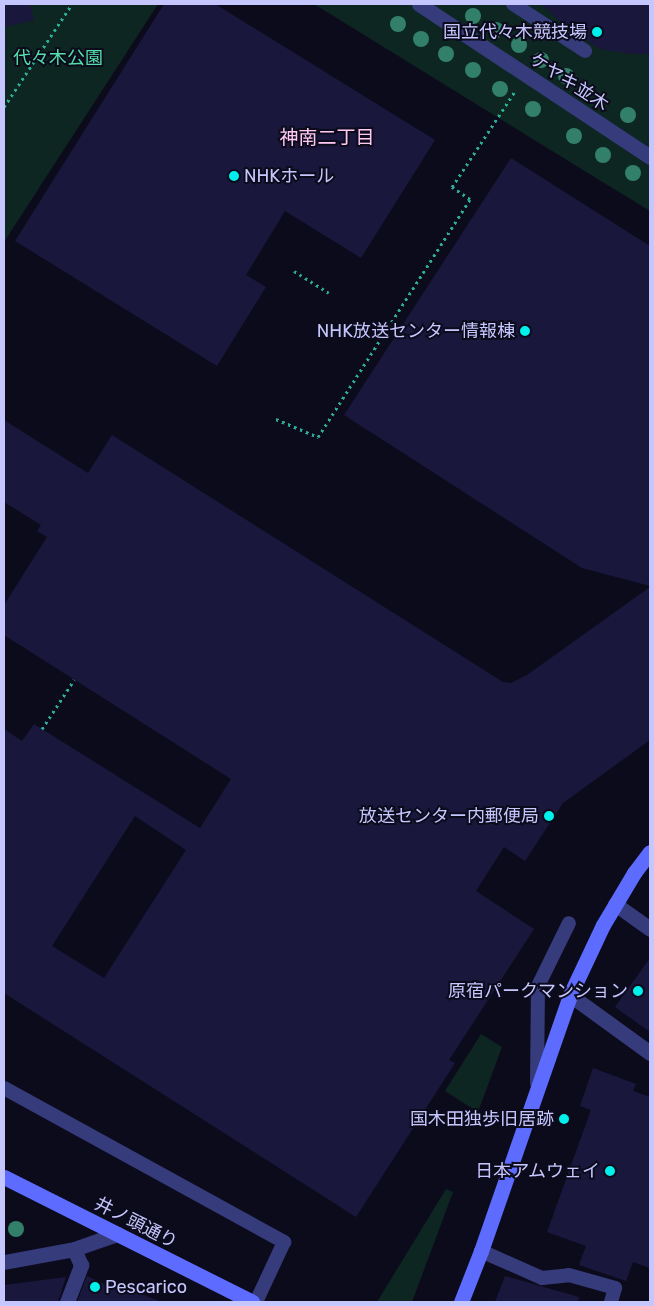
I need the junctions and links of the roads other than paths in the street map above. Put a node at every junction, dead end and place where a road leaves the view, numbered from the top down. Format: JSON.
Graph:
{"nodes":[{"id":1,"x":419,"y":4,"type":"edge"},
{"id":2,"x":513,"y":4,"type":"edge"},
{"id":3,"x":585,"y":51,"type":"dead end"},
{"id":4,"x":650,"y":157,"type":"edge"},
{"id":5,"x":649,"y":856,"type":"edge"},
{"id":6,"x":615,"y":904,"type":"junction"},
{"id":7,"x":569,"y":923,"type":"dead end"},
{"id":8,"x":650,"y":929,"type":"edge"},
{"id":9,"x":570,"y":995,"type":"junction"},
{"id":10,"x":650,"y":1053,"type":"edge"},
{"id":11,"x":4,"y":1088,"type":"edge"},
{"id":12,"x":537,"y":1089,"type":"junction"},
{"id":13,"x":4,"y":1178,"type":"edge"},
{"id":14,"x":117,"y":1234,"type":"junction"},
{"id":15,"x":74,"y":1250,"type":"junction"},
{"id":16,"x":481,"y":1251,"type":"junction"},
{"id":17,"x":4,"y":1262,"type":"edge"},
{"id":18,"x":67,"y":1302,"type":"edge"},
{"id":19,"x":252,"y":1302,"type":"edge"},
{"id":20,"x":256,"y":1302,"type":"edge"},
{"id":21,"x":461,"y":1302,"type":"edge"},
{"id":22,"x":611,"y":1302,"type":"edge"}],
"edges":[{"from":1,"to":4,"type":"street","name":"ケヤキ並木"},
{"from":2,"to":3,"type":"lane"},
{"from":5,"to":6,"type":"street"},
{"from":6,"to":8,"type":"street"},
{"from":6,"to":9,"type":"street"},
{"from":7,"to":12,"type":"lane"},
{"from":9,"to":10,"type":"street"},
{"from":9,"to":12,"type":"street"},
{"from":11,"to":20,"type":"lane"},
{"from":12,"to":16,"type":"street"},
{"from":13,"to":14,"type":"street","name":"井ノ頭通り"},
{"from":14,"to":15,"type":"street"},
{"from":14,"to":19,"type":"street","name":"井ノ頭通り"},
{"from":15,"to":17,"type":"street"},
{"from":15,"to":18,"type":"street"},
{"from":16,"to":21,"type":"street"},
{"from":16,"to":22,"type":"lane"}]}
